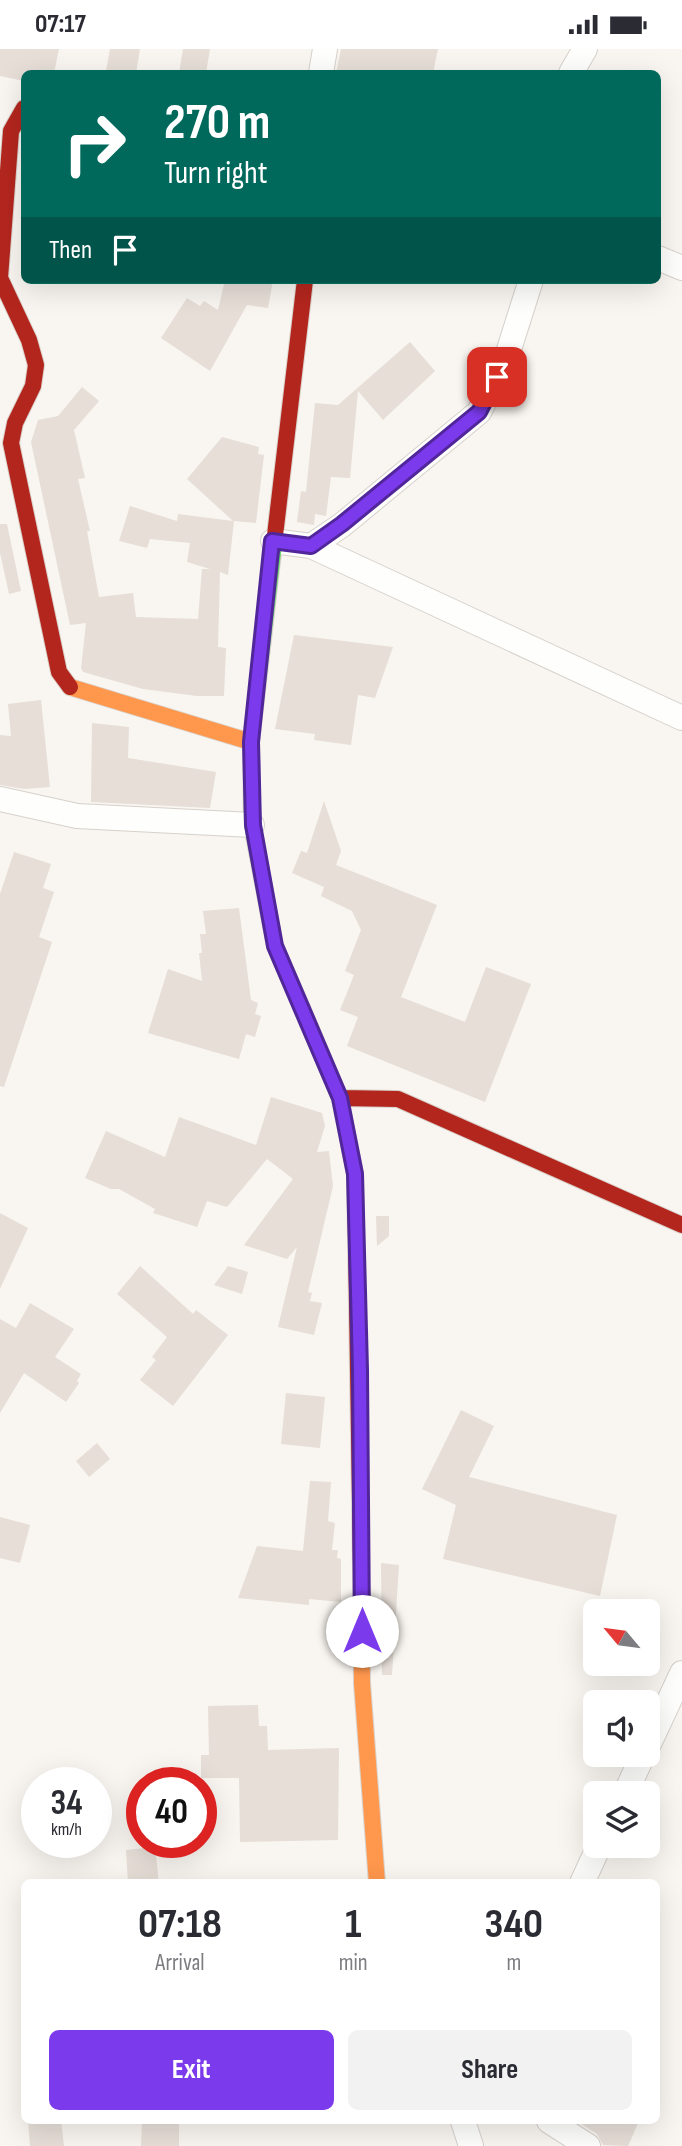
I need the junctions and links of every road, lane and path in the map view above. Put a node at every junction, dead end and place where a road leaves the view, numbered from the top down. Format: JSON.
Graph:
{"nodes":[{"id":1,"x":324,"y":49,"type":"edge"},
{"id":2,"x":585,"y":49,"type":"edge"},
{"id":3,"x":321,"y":70,"type":"edge"},
{"id":4,"x":573,"y":70,"type":"edge"},
{"id":5,"x":21,"y":112,"type":"edge"},
{"id":6,"x":6,"y":130,"type":"edge"},
{"id":7,"x":661,"y":259,"type":"edge"},
{"id":8,"x":682,"y":268,"type":"edge"},
{"id":9,"x":304,"y":284,"type":"edge"},
{"id":10,"x":530,"y":284,"type":"edge"},
{"id":11,"x":272,"y":541,"type":"junction"},
{"id":12,"x":311,"y":546,"type":"junction"},
{"id":13,"x":682,"y":717,"type":"edge"},
{"id":14,"x":251,"y":742,"type":"junction"},
{"id":15,"x":0,"y":799,"type":"edge"},
{"id":16,"x":253,"y":825,"type":"junction"},
{"id":17,"x":340,"y":1098,"type":"junction"},
{"id":18,"x":682,"y":1225,"type":"edge"},
{"id":19,"x":680,"y":1684,"type":"edge"},
{"id":20,"x":660,"y":1723,"type":"edge"},
{"id":21,"x":593,"y":1858,"type":"edge"},
{"id":22,"x":377,"y":1879,"type":"edge"},
{"id":23,"x":584,"y":1879,"type":"edge"},
{"id":24,"x":464,"y":2124,"type":"edge"},
{"id":25,"x":553,"y":2124,"type":"edge"},
{"id":26,"x":471,"y":2146,"type":"edge"},
{"id":27,"x":588,"y":2146,"type":"edge"}],
"edges":[{"from":1,"to":3,"type":"street"},
{"from":2,"to":4,"type":"street"},
{"from":5,"to":6,"type":"street"},
{"from":6,"to":14,"type":"street"},
{"from":7,"to":8,"type":"street"},
{"from":9,"to":11,"type":"street"},
{"from":10,"to":12,"type":"street"},
{"from":11,"to":12,"type":"street"},
{"from":11,"to":14,"type":"street"},
{"from":12,"to":13,"type":"street"},
{"from":14,"to":16,"type":"street"},
{"from":15,"to":16,"type":"street"},
{"from":16,"to":17,"type":"street"},
{"from":17,"to":18,"type":"street"},
{"from":17,"to":22,"type":"street"},
{"from":19,"to":20,"type":"street"},
{"from":21,"to":23,"type":"street"},
{"from":24,"to":26,"type":"street"},
{"from":25,"to":27,"type":"street"}]}
